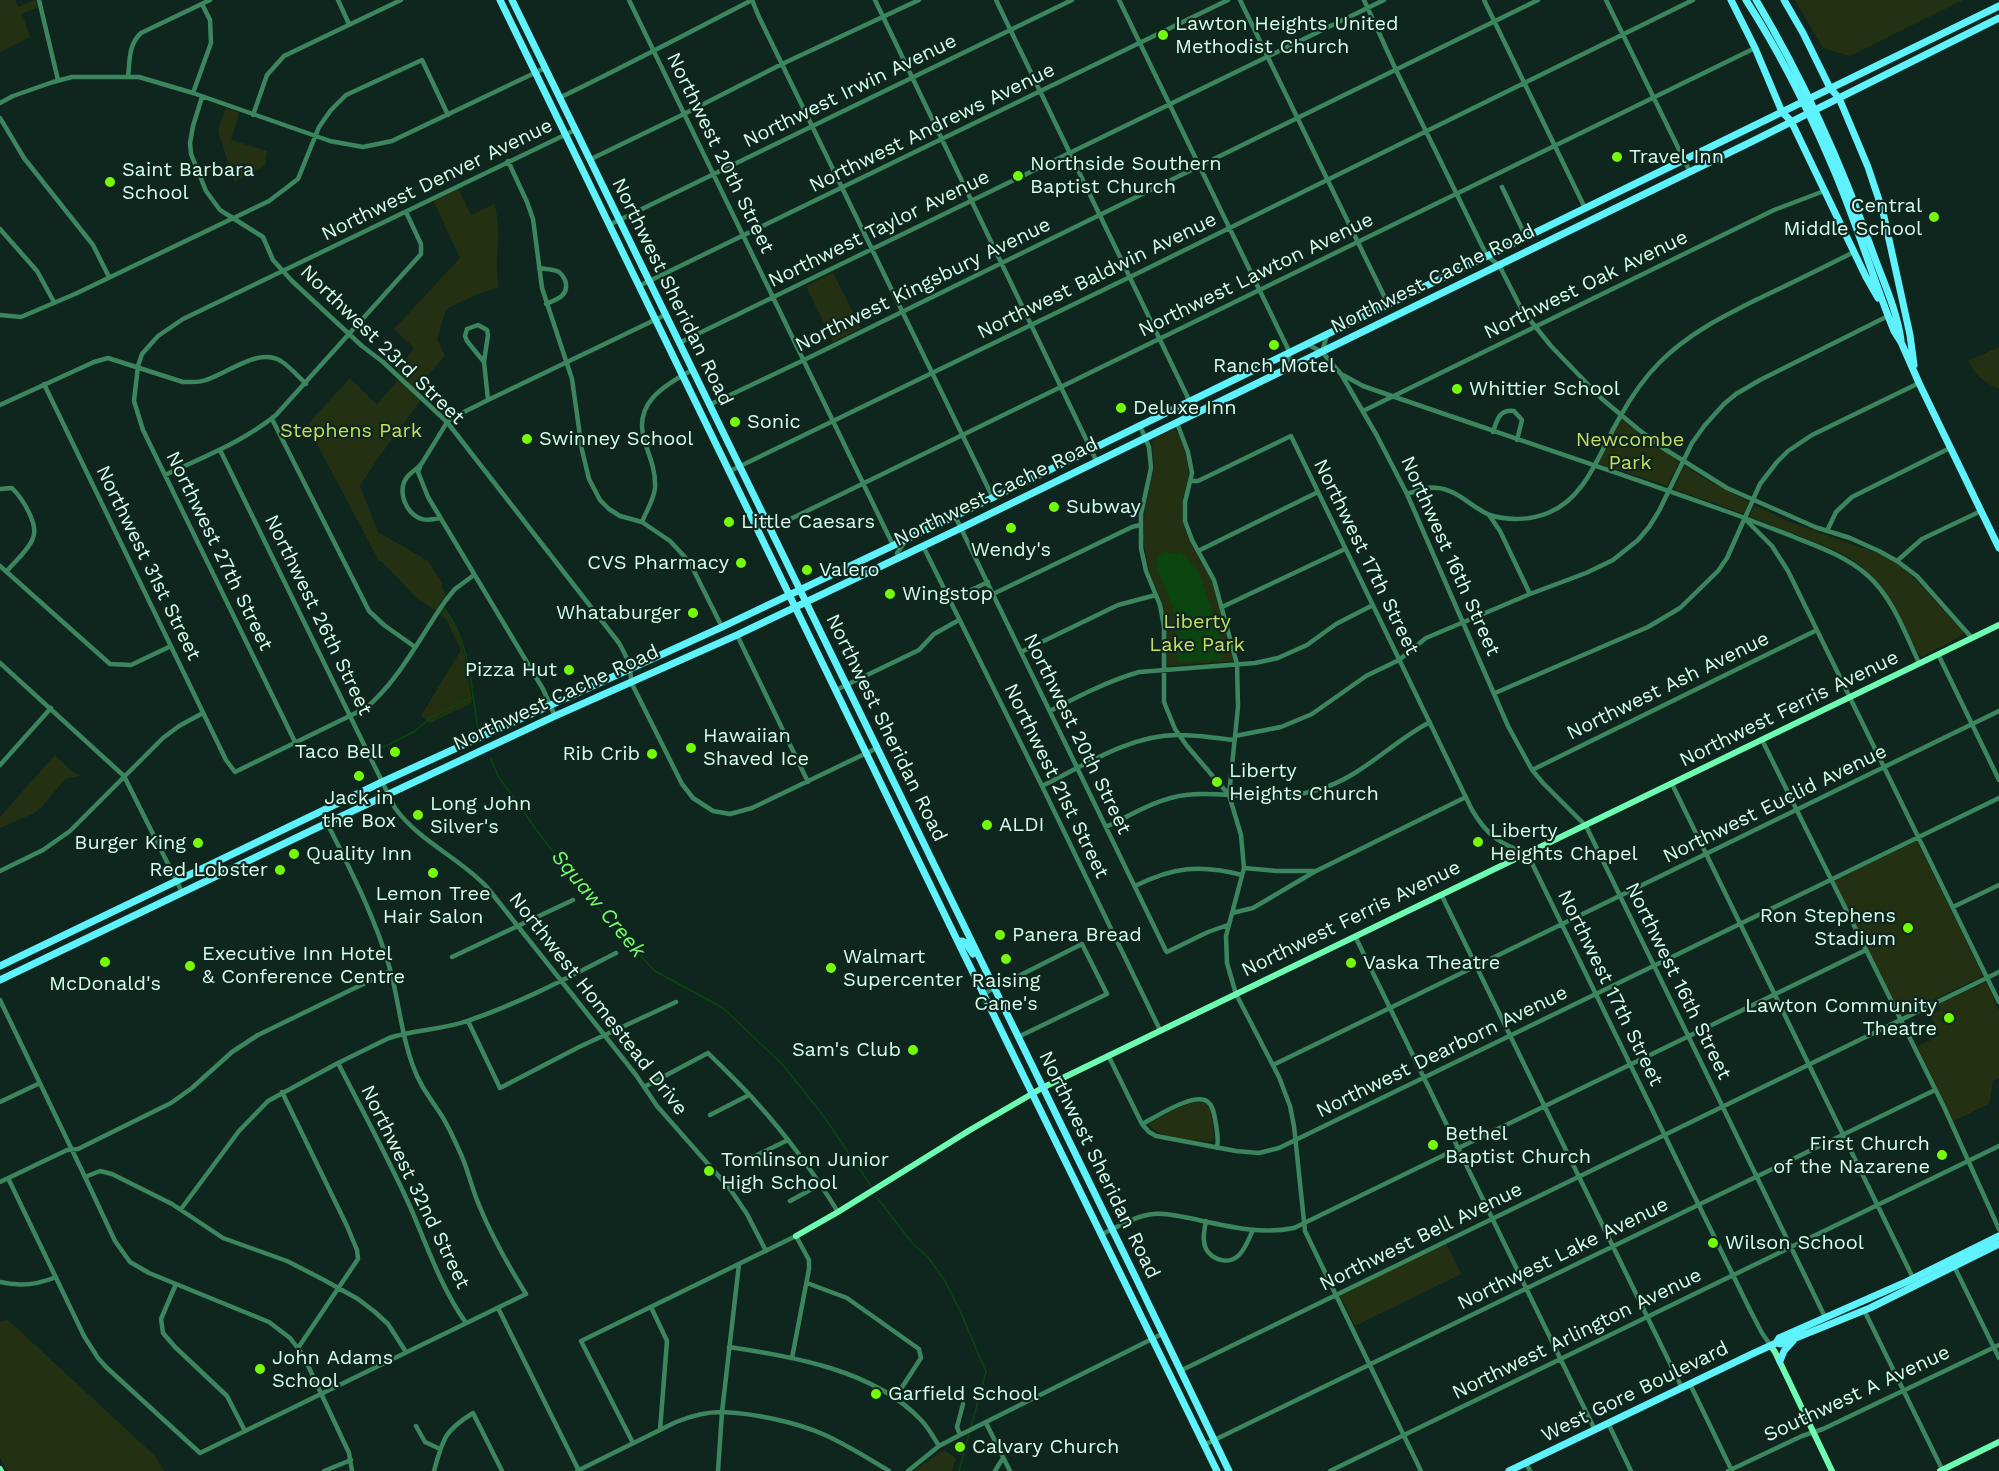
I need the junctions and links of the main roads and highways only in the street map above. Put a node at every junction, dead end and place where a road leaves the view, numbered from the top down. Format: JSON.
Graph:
{"nodes":[{"id":1,"x":500,"y":0,"type":"edge"},
{"id":2,"x":512,"y":0,"type":"edge"},
{"id":3,"x":1731,"y":0,"type":"edge"},
{"id":4,"x":1746,"y":0,"type":"edge"},
{"id":5,"x":1756,"y":0,"type":"edge"},
{"id":6,"x":1784,"y":0,"type":"edge"},
{"id":7,"x":1999,"y":6,"type":"edge"},
{"id":8,"x":1999,"y":18,"type":"edge"},
{"id":9,"x":1830,"y":88,"type":"junction"},
{"id":10,"x":1839,"y":98,"type":"junction"},
{"id":11,"x":1782,"y":112,"type":"junction"},
{"id":12,"x":1791,"y":121,"type":"junction"},
{"id":13,"x":1888,"y":316,"type":"junction"},
{"id":14,"x":1901,"y":342,"type":"junction"},
{"id":15,"x":1917,"y":380,"type":"junction"},
{"id":16,"x":1999,"y":549,"type":"edge"},
{"id":17,"x":800,"y":590,"type":"junction"},
{"id":18,"x":789,"y":595,"type":"junction"},
{"id":19,"x":806,"y":602,"type":"junction"},
{"id":20,"x":794,"y":607,"type":"junction"},
{"id":21,"x":1999,"y":625,"type":"edge"},
{"id":22,"x":932,"y":888,"type":"junction"},
{"id":23,"x":969,"y":937,"type":"junction"},
{"id":24,"x":958,"y":942,"type":"junction"},
{"id":25,"x":0,"y":966,"type":"edge"},
{"id":26,"x":985,"y":970,"type":"junction"},
{"id":27,"x":0,"y":980,"type":"edge"},
{"id":28,"x":1042,"y":1088,"type":"junction"},
{"id":29,"x":1032,"y":1094,"type":"junction"},
{"id":30,"x":796,"y":1236,"type":"road end"},
{"id":31,"x":1999,"y":1236,"type":"edge"},
{"id":32,"x":1999,"y":1244,"type":"edge"},
{"id":33,"x":1915,"y":1281,"type":"junction"},
{"id":34,"x":1795,"y":1339,"type":"junction"},
{"id":35,"x":1773,"y":1344,"type":"junction"},
{"id":36,"x":1780,"y":1361,"type":"junction"},
{"id":37,"x":1999,"y":1442,"type":"edge"},
{"id":38,"x":1217,"y":1471,"type":"edge"},
{"id":39,"x":1229,"y":1471,"type":"edge"},
{"id":40,"x":1509,"y":1471,"type":"edge"},
{"id":41,"x":1832,"y":1471,"type":"edge"},
{"id":42,"x":1942,"y":1471,"type":"edge"}],
"edges":[{"from":1,"to":18,"type":"main road","name":"Northwest Sheridan Road"},
{"from":2,"to":17,"type":"main road","name":"Northwest Sheridan Road"},
{"from":3,"to":11,"type":"main road"},
{"from":4,"to":13,"type":"main road"},
{"from":5,"to":14,"type":"main road"},
{"from":6,"to":9,"type":"main road"},
{"from":7,"to":9,"type":"main road","name":"Northwest Cache Road"},
{"from":8,"to":10,"type":"main road","name":"Northwest Cache Road"},
{"from":9,"to":10,"type":"main road"},
{"from":9,"to":11,"type":"main road","name":"Northwest Cache Road"},
{"from":10,"to":12,"type":"main road","name":"Northwest Cache Road"},
{"from":10,"to":15,"type":"main road"},
{"from":11,"to":12,"type":"main road"},
{"from":11,"to":17,"type":"main road","name":"Northwest Cache Road"},
{"from":12,"to":13,"type":"main road"},
{"from":12,"to":19,"type":"main road","name":"Northwest Cache Road"},
{"from":13,"to":14,"type":"main road"},
{"from":14,"to":15,"type":"main road"},
{"from":15,"to":16,"type":"main road"},
{"from":17,"to":18,"type":"main road","name":"Northwest Cache Road"},
{"from":17,"to":19,"type":"main road","name":"Northwest Sheridan Road"},
{"from":18,"to":20,"type":"main road","name":"Northwest Sheridan Road"},
{"from":18,"to":25,"type":"main road","name":"Northwest Cache Road"},
{"from":19,"to":20,"type":"main road","name":"Northwest Cache Road"},
{"from":19,"to":23,"type":"main road","name":"Northwest Sheridan Road"},
{"from":20,"to":22,"type":"main road","name":"Northwest Sheridan Road"},
{"from":20,"to":27,"type":"main road","name":"Northwest Cache Road"},
{"from":21,"to":28,"type":"main road","name":"Northwest Ferris Avenue"},
{"from":22,"to":23,"type":"main road"},
{"from":22,"to":24,"type":"main road","name":"Northwest Sheridan Road"},
{"from":23,"to":26,"type":"main road","name":"Northwest Sheridan Road"},
{"from":24,"to":26,"type":"main road"},
{"from":24,"to":29,"type":"main road","name":"Northwest Sheridan Road"},
{"from":26,"to":28,"type":"main road","name":"Northwest Sheridan Road"},
{"from":28,"to":29,"type":"main road","name":"Northwest Ferris Avenue"},
{"from":28,"to":39,"type":"main road","name":"Northwest Sheridan Road"},
{"from":29,"to":30,"type":"main road","name":"Northwest Ferris Avenue"},
{"from":29,"to":38,"type":"main road","name":"Northwest Sheridan Road"},
{"from":31,"to":33,"type":"main road","name":"West Gore Boulevard"},
{"from":32,"to":33,"type":"main road","name":"West Gore Boulevard"},
{"from":33,"to":34,"type":"main road","name":"West Gore Boulevard"},
{"from":33,"to":35,"type":"main road","name":"West Gore Boulevard"},
{"from":34,"to":35,"type":"main road","name":"West Gore Boulevard"},
{"from":34,"to":36,"type":"main road"},
{"from":35,"to":36,"type":"main road"},
{"from":35,"to":40,"type":"main road","name":"West Gore Boulevard"},
{"from":36,"to":41,"type":"main road"},
{"from":37,"to":42,"type":"main road"}]}
